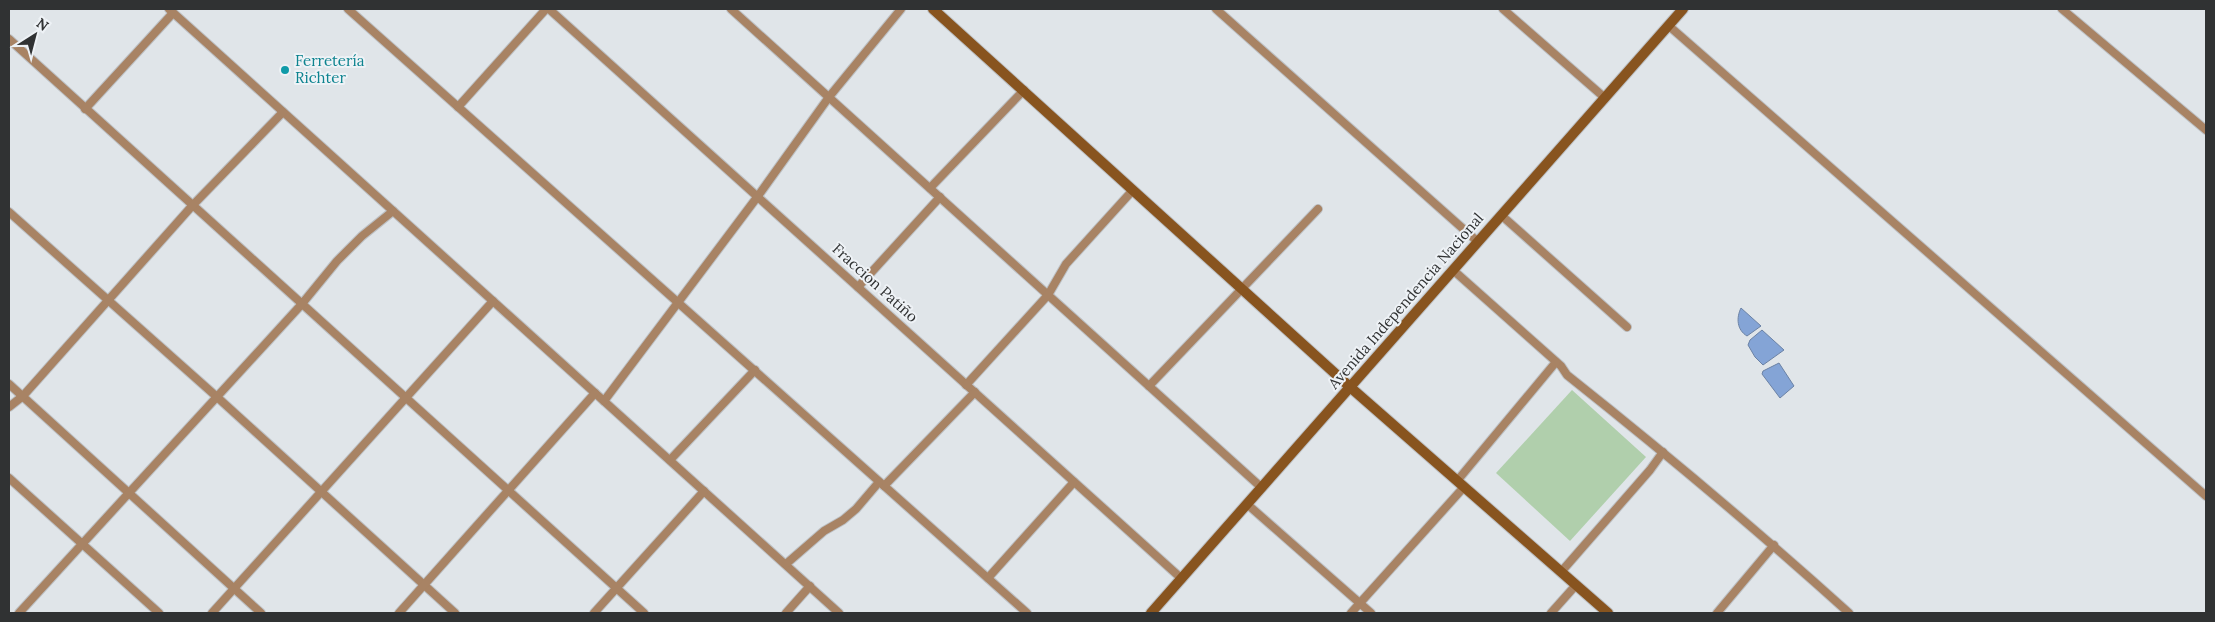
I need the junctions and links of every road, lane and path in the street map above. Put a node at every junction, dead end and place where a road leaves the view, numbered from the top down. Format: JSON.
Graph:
{"nodes":[{"id":1,"x":348,"y":9,"type":"edge"},
{"id":2,"x":547,"y":9,"type":"edge"},
{"id":3,"x":731,"y":9,"type":"edge"},
{"id":4,"x":902,"y":9,"type":"edge"},
{"id":5,"x":933,"y":9,"type":"edge"},
{"id":6,"x":1216,"y":9,"type":"edge"},
{"id":7,"x":1503,"y":9,"type":"edge"},
{"id":8,"x":1683,"y":9,"type":"edge"},
{"id":9,"x":2062,"y":9,"type":"edge"},
{"id":10,"x":171,"y":11,"type":"edge"},
{"id":11,"x":1668,"y":26,"type":"junction"},
{"id":12,"x":9,"y":39,"type":"edge"},
{"id":13,"x":1024,"y":90,"type":"junction"},
{"id":14,"x":829,"y":97,"type":"junction"},
{"id":15,"x":1605,"y":98,"type":"junction"},
{"id":16,"x":458,"y":106,"type":"junction"},
{"id":17,"x":85,"y":109,"type":"junction"},
{"id":18,"x":283,"y":112,"type":"junction"},
{"id":19,"x":2206,"y":130,"type":"edge"},
{"id":20,"x":930,"y":188,"type":"junction"},
{"id":21,"x":1133,"y":190,"type":"junction"},
{"id":22,"x":758,"y":196,"type":"junction"},
{"id":23,"x":940,"y":197,"type":"junction"},
{"id":24,"x":192,"y":206,"type":"junction"},
{"id":25,"x":1318,"y":209,"type":"dead end"},
{"id":26,"x":393,"y":211,"type":"junction"},
{"id":27,"x":9,"y":212,"type":"edge"},
{"id":28,"x":1501,"y":215,"type":"junction"},
{"id":29,"x":1478,"y":242,"type":"junction"},
{"id":30,"x":1453,"y":270,"type":"junction"},
{"id":31,"x":858,"y":287,"type":"junction"},
{"id":32,"x":1242,"y":289,"type":"junction"},
{"id":33,"x":1048,"y":295,"type":"junction"},
{"id":34,"x":108,"y":300,"type":"junction"},
{"id":35,"x":678,"y":301,"type":"junction"},
{"id":36,"x":494,"y":302,"type":"junction"},
{"id":37,"x":301,"y":305,"type":"junction"},
{"id":38,"x":1627,"y":327,"type":"dead end"},
{"id":39,"x":1556,"y":362,"type":"junction"},
{"id":40,"x":755,"y":370,"type":"junction"},
{"id":41,"x":9,"y":384,"type":"edge"},
{"id":42,"x":966,"y":384,"type":"junction"},
{"id":43,"x":1149,"y":386,"type":"junction"},
{"id":44,"x":1350,"y":387,"type":"junction"},
{"id":45,"x":975,"y":392,"type":"junction"},
{"id":46,"x":595,"y":393,"type":"junction"},
{"id":47,"x":23,"y":396,"type":"junction"},
{"id":48,"x":217,"y":397,"type":"junction"},
{"id":49,"x":405,"y":399,"type":"junction"},
{"id":50,"x":604,"y":401,"type":"junction"},
{"id":51,"x":9,"y":407,"type":"edge"},
{"id":52,"x":1663,"y":452,"type":"junction"},
{"id":53,"x":670,"y":460,"type":"junction"},
{"id":54,"x":9,"y":478,"type":"edge"},
{"id":55,"x":1074,"y":482,"type":"junction"},
{"id":56,"x":882,"y":484,"type":"junction"},
{"id":57,"x":1460,"y":484,"type":"junction"},
{"id":58,"x":1262,"y":488,"type":"junction"},
{"id":59,"x":508,"y":491,"type":"junction"},
{"id":60,"x":704,"y":491,"type":"junction"},
{"id":61,"x":129,"y":492,"type":"junction"},
{"id":62,"x":322,"y":492,"type":"junction"},
{"id":63,"x":2206,"y":496,"type":"edge"},
{"id":64,"x":1247,"y":504,"type":"junction"},
{"id":65,"x":82,"y":544,"type":"junction"},
{"id":66,"x":1774,"y":546,"type":"junction"},
{"id":67,"x":786,"y":564,"type":"junction"},
{"id":68,"x":1561,"y":572,"type":"junction"},
{"id":69,"x":988,"y":578,"type":"junction"},
{"id":70,"x":1182,"y":579,"type":"junction"},
{"id":71,"x":424,"y":585,"type":"junction"},
{"id":72,"x":1576,"y":585,"type":"junction"},
{"id":73,"x":810,"y":586,"type":"junction"},
{"id":74,"x":616,"y":588,"type":"junction"},
{"id":75,"x":234,"y":590,"type":"junction"},
{"id":76,"x":1360,"y":604,"type":"junction"},
{"id":77,"x":19,"y":613,"type":"edge"},
{"id":78,"x":159,"y":613,"type":"edge"},
{"id":79,"x":212,"y":613,"type":"edge"},
{"id":80,"x":261,"y":613,"type":"edge"},
{"id":81,"x":399,"y":613,"type":"edge"},
{"id":82,"x":455,"y":613,"type":"edge"},
{"id":83,"x":594,"y":613,"type":"edge"},
{"id":84,"x":644,"y":613,"type":"edge"},
{"id":85,"x":786,"y":613,"type":"edge"},
{"id":86,"x":839,"y":613,"type":"edge"},
{"id":87,"x":1027,"y":613,"type":"edge"},
{"id":88,"x":1151,"y":613,"type":"edge"},
{"id":89,"x":1351,"y":613,"type":"edge"},
{"id":90,"x":1371,"y":613,"type":"edge"},
{"id":91,"x":1551,"y":613,"type":"edge"},
{"id":92,"x":1608,"y":613,"type":"edge"},
{"id":93,"x":1717,"y":613,"type":"edge"},
{"id":94,"x":1849,"y":613,"type":"edge"}],
"edges":[{"from":1,"to":16,"type":"street"},
{"from":2,"to":16,"type":"street"},
{"from":2,"to":22,"type":"street","name":"Fraccion Patiño"},
{"from":3,"to":14,"type":"street"},
{"from":4,"to":14,"type":"street"},
{"from":5,"to":13,"type":"street"},
{"from":6,"to":29,"type":"street"},
{"from":7,"to":15,"type":"street"},
{"from":8,"to":11,"type":"street","name":"Avenida Independencia Nacional"},
{"from":9,"to":19,"type":"street"},
{"from":10,"to":17,"type":"street"},
{"from":10,"to":18,"type":"street"},
{"from":11,"to":15,"type":"street","name":"Avenida Independencia Nacional"},
{"from":11,"to":63,"type":"street"},
{"from":12,"to":17,"type":"street"},
{"from":13,"to":20,"type":"street"},
{"from":13,"to":21,"type":"street"},
{"from":14,"to":20,"type":"street"},
{"from":14,"to":22,"type":"street"},
{"from":15,"to":28,"type":"street","name":"Avenida Independencia Nacional"},
{"from":16,"to":35,"type":"street"},
{"from":17,"to":24,"type":"street"},
{"from":18,"to":24,"type":"street"},
{"from":18,"to":26,"type":"street"},
{"from":20,"to":23,"type":"street"},
{"from":21,"to":32,"type":"street"},
{"from":21,"to":33,"type":"street"},
{"from":22,"to":31,"type":"street","name":"Fraccion Patiño"},
{"from":22,"to":35,"type":"street"},
{"from":23,"to":31,"type":"street"},
{"from":23,"to":33,"type":"street"},
{"from":24,"to":34,"type":"street"},
{"from":24,"to":37,"type":"street"},
{"from":25,"to":32,"type":"street"},
{"from":26,"to":36,"type":"street"},
{"from":26,"to":37,"type":"street"},
{"from":27,"to":34,"type":"street"},
{"from":28,"to":29,"type":"street","name":"Avenida Independencia Nacional"},
{"from":28,"to":38,"type":"street"},
{"from":29,"to":30,"type":"street","name":"Avenida Independencia Nacional"},
{"from":30,"to":39,"type":"street"},
{"from":30,"to":44,"type":"street","name":"Avenida Independencia Nacional"},
{"from":31,"to":42,"type":"street","name":"Fraccion Patiño"},
{"from":32,"to":43,"type":"street"},
{"from":32,"to":44,"type":"street"},
{"from":33,"to":42,"type":"street"},
{"from":33,"to":43,"type":"street"},
{"from":34,"to":47,"type":"street"},
{"from":34,"to":48,"type":"street"},
{"from":35,"to":40,"type":"street"},
{"from":35,"to":50,"type":"street"},
{"from":36,"to":46,"type":"street"},
{"from":36,"to":49,"type":"street"},
{"from":37,"to":48,"type":"street"},
{"from":37,"to":49,"type":"street"},
{"from":39,"to":52,"type":"street"},
{"from":39,"to":57,"type":"street"},
{"from":40,"to":53,"type":"street"},
{"from":40,"to":56,"type":"street"},
{"from":41,"to":47,"type":"street"},
{"from":42,"to":45,"type":"street","name":"Fraccion Patiño"},
{"from":43,"to":58,"type":"street"},
{"from":44,"to":57,"type":"street"},
{"from":44,"to":58,"type":"street","name":"Avenida Independencia Nacional"},
{"from":45,"to":55,"type":"street","name":"Fraccion Patiño"},
{"from":45,"to":56,"type":"street"},
{"from":46,"to":50,"type":"street"},
{"from":46,"to":59,"type":"street"},
{"from":47,"to":51,"type":"street"},
{"from":47,"to":61,"type":"street"},
{"from":48,"to":61,"type":"street"},
{"from":48,"to":62,"type":"street"},
{"from":49,"to":59,"type":"street"},
{"from":49,"to":62,"type":"street"},
{"from":50,"to":53,"type":"street"},
{"from":52,"to":66,"type":"street"},
{"from":52,"to":68,"type":"street"},
{"from":53,"to":60,"type":"street"},
{"from":54,"to":65,"type":"street"},
{"from":55,"to":69,"type":"street"},
{"from":55,"to":70,"type":"street","name":"Fraccion Patiño"},
{"from":56,"to":67,"type":"street"},
{"from":56,"to":69,"type":"street"},
{"from":57,"to":68,"type":"street"},
{"from":57,"to":76,"type":"street"},
{"from":58,"to":64,"type":"street","name":"Avenida Independencia Nacional"},
{"from":59,"to":71,"type":"street"},
{"from":59,"to":74,"type":"street"},
{"from":60,"to":67,"type":"street"},
{"from":60,"to":74,"type":"street"},
{"from":61,"to":65,"type":"street"},
{"from":61,"to":75,"type":"street"},
{"from":62,"to":71,"type":"street"},
{"from":62,"to":75,"type":"street"},
{"from":64,"to":70,"type":"street","name":"Avenida Independencia Nacional"},
{"from":64,"to":76,"type":"street"},
{"from":65,"to":77,"type":"street"},
{"from":65,"to":78,"type":"street"},
{"from":66,"to":93,"type":"street"},
{"from":66,"to":94,"type":"street"},
{"from":67,"to":73,"type":"street"},
{"from":68,"to":72,"type":"street"},
{"from":69,"to":87,"type":"street"},
{"from":70,"to":88,"type":"street","name":"Avenida Independencia Nacional"},
{"from":71,"to":81,"type":"street"},
{"from":71,"to":82,"type":"street"},
{"from":72,"to":91,"type":"street"},
{"from":72,"to":92,"type":"street"},
{"from":73,"to":85,"type":"street"},
{"from":73,"to":86,"type":"street"},
{"from":74,"to":83,"type":"street"},
{"from":74,"to":84,"type":"street"},
{"from":75,"to":79,"type":"street"},
{"from":75,"to":80,"type":"street"},
{"from":76,"to":89,"type":"street"},
{"from":76,"to":90,"type":"street"}]}
